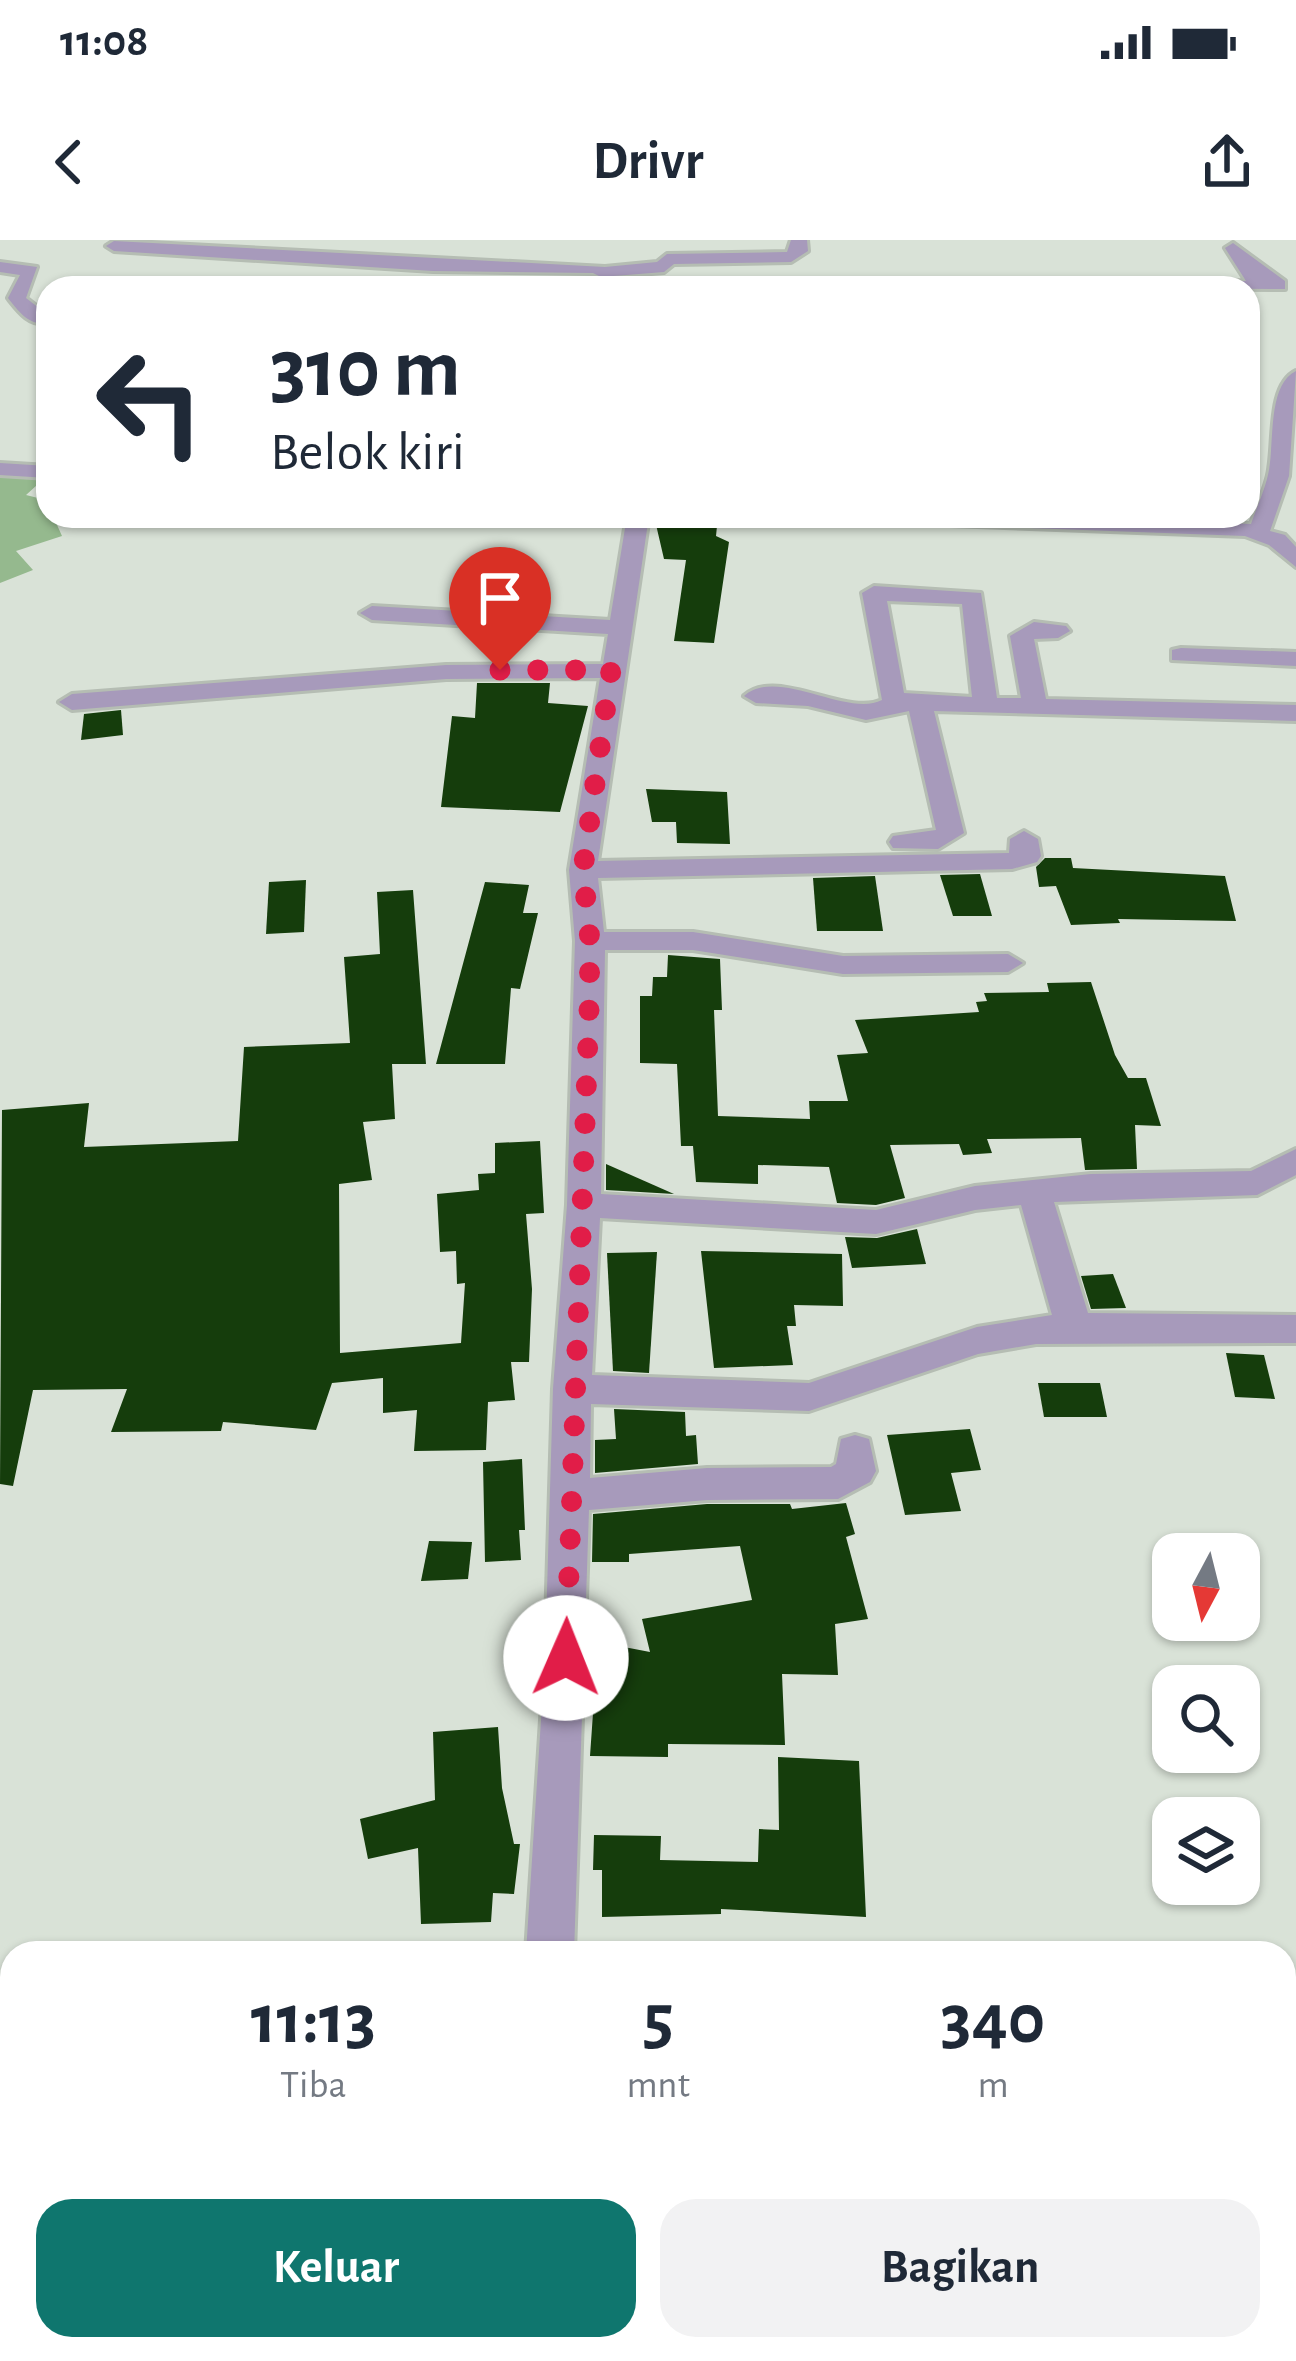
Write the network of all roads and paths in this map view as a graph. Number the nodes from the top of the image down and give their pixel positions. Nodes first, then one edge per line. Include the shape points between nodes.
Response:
1 (799, 240) edge
2 (114, 246) dead end
3 (0, 267) edge
4 (600, 271) edge
5 (36, 316) edge
6 (36, 321) edge
7 (16, 324) dead end
8 (1296, 376) edge
9 (0, 469) edge
10 (36, 471) edge
11 (636, 528) edge
12 (1161, 528) edge
13 (1259, 532) junction
14 (1296, 560) edge
15 (371, 614) dead end
16 (618, 628) junction
17 (1058, 631) dead end
18 (1181, 655) dead end
19 (1296, 659) edge
20 (611, 670) junction
21 (756, 696) dead end
22 (72, 702) dead end
23 (908, 703) junction
24 (985, 704) junction
25 (1036, 705) junction
26 (1296, 713) edge
27 (1024, 839) dead end
28 (881, 842) dead end
29 (583, 869) junction
30 (590, 941) junction
31 (1008, 963) dead end
32 (1296, 1160) edge
33 (1035, 1194) junction
34 (584, 1205) junction
35 (1296, 1328) edge
36 (1074, 1329) junction
37 (572, 1389) junction
38 (855, 1450) dead end
39 (569, 1495) junction
40 (550, 1941) edge

1 - 4 street via 791,257 667,259 658,268
2 - 4 street
3 - 5 street via 31,271 17,298
6 - 7 street
8 - 13 street via 1280,476
9 - 10 street
11 - 16 street
12 - 13 street
13 - 14 street
15 - 16 street
16 - 20 street
17 - 25 street via 1022,636
18 - 19 street
20 - 22 street via 446,672
20 - 29 street
21 - 23 street via 876,713
23 - 24 street
23 - 24 street via 892,697 873,585 974,598
23 - 28 street via 950,833 938,841
24 - 25 street
25 - 26 street
27 - 29 street via 1027,856 1012,861
29 - 30 street
30 - 31 street via 693,941 869,967
30 - 34 street
32 - 33 street via 1257,1183
33 - 34 street via 848,1223
33 - 36 street
34 - 37 street
35 - 36 street
36 - 37 street via 1002,1336 809,1396
37 - 39 street
38 - 39 street via 856,1471 838,1483
39 - 40 street

